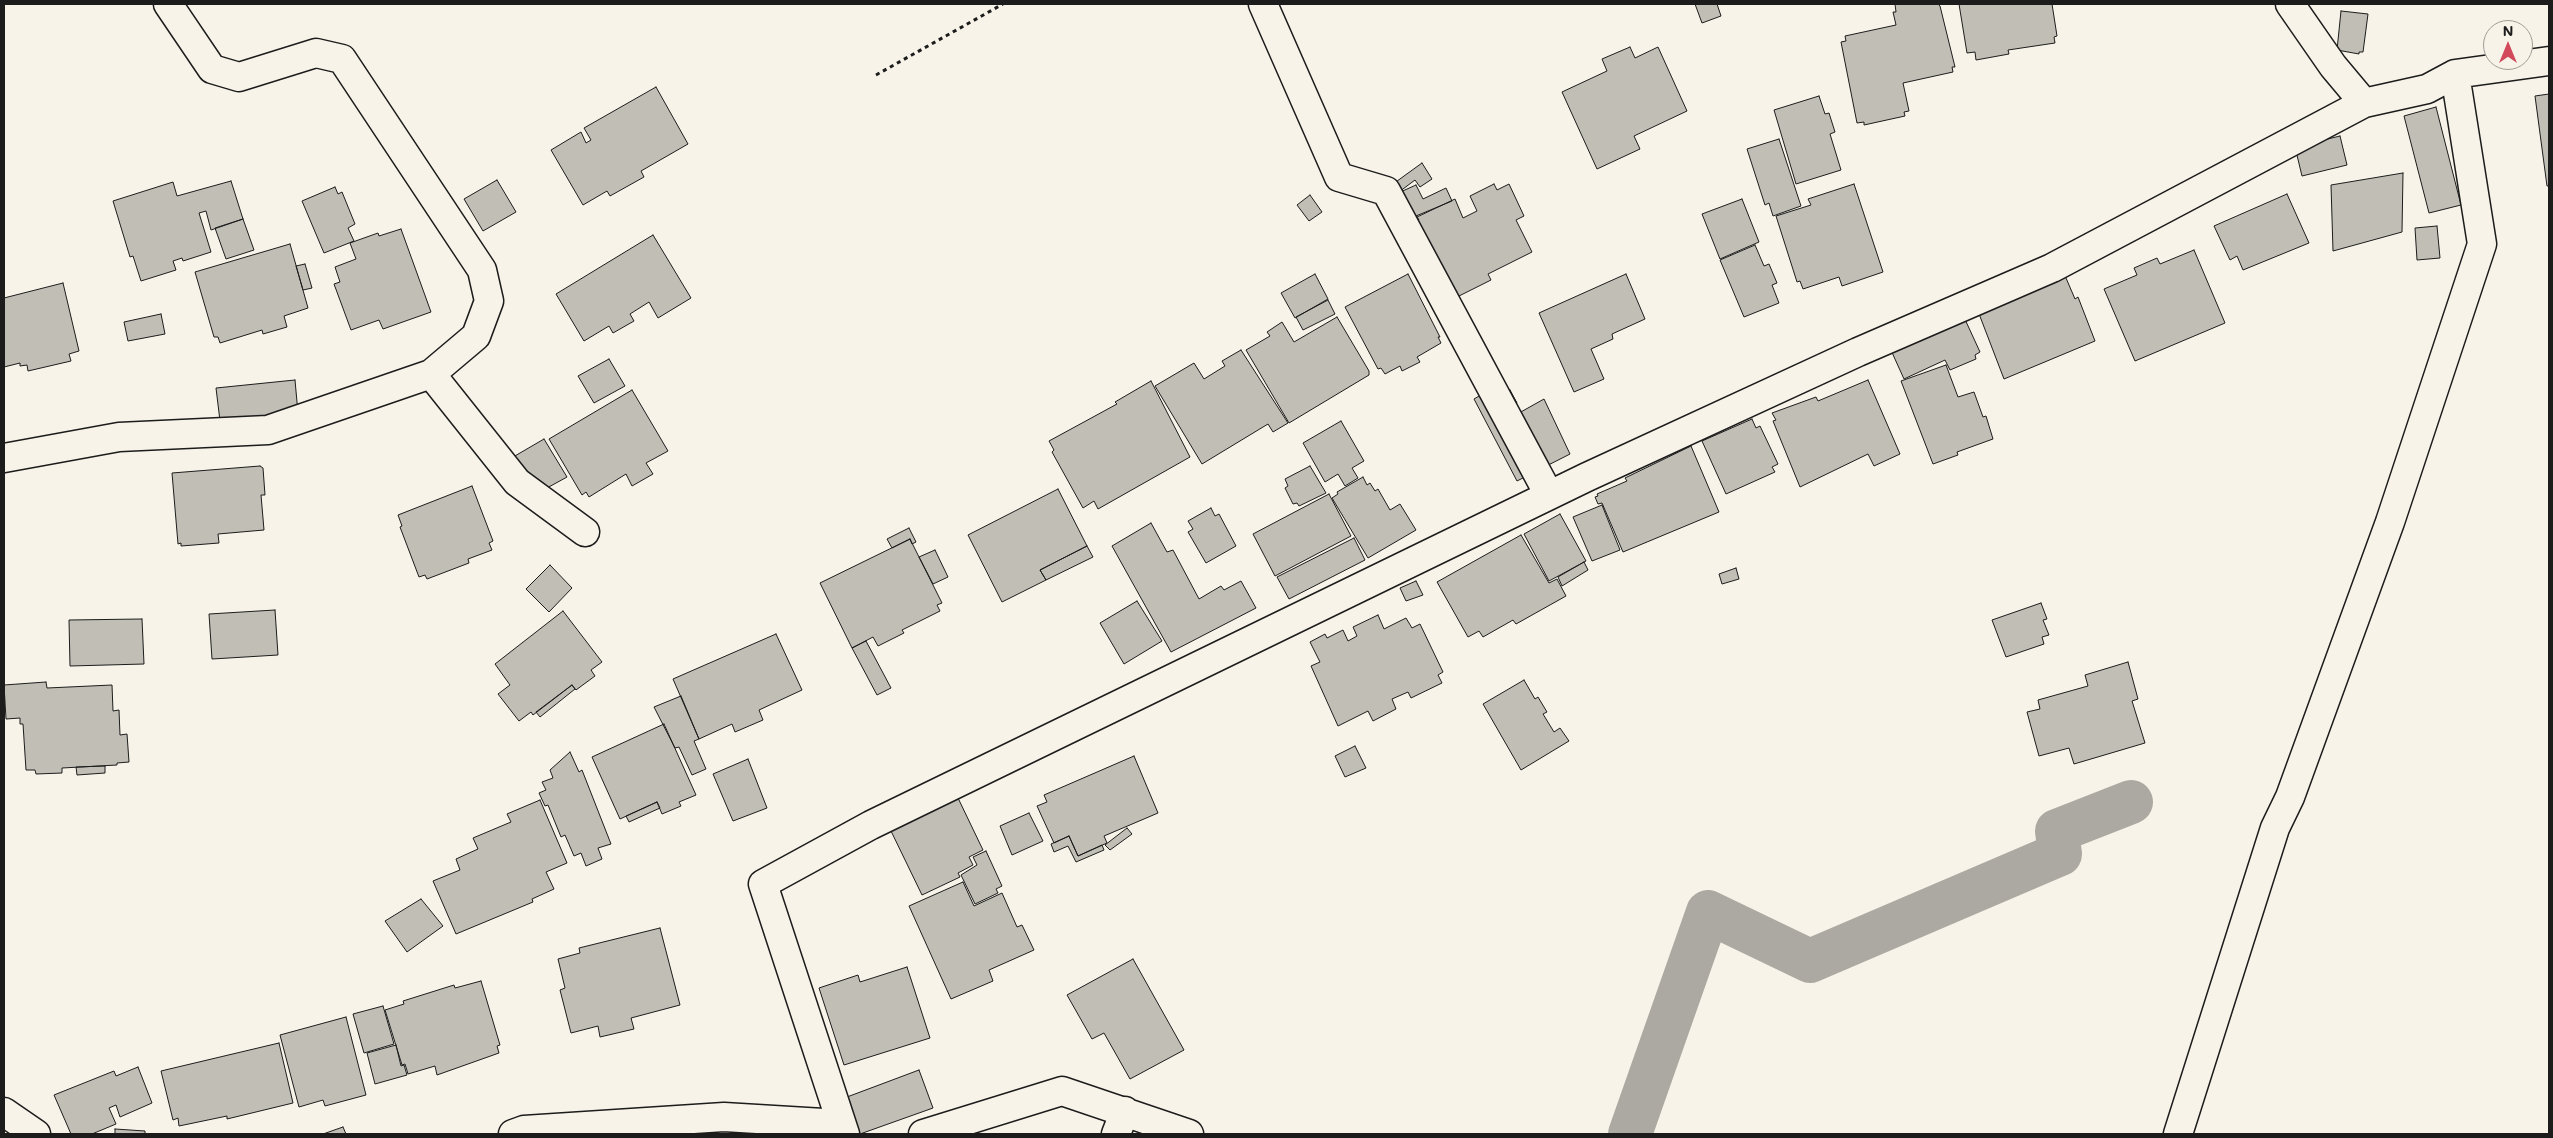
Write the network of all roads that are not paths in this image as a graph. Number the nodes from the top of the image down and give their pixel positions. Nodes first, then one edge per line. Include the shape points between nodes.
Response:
1 (168, 4) edge
2 (1263, 4) edge
3 (2290, 4) edge
4 (2549, 61) edge
5 (2455, 74) junction
6 (2364, 103) junction
7 (430, 374) junction
8 (4, 458) edge
9 (1549, 495) junction
10 (585, 532) dead end
11 (4, 1112) edge
12 (1120, 1123) edge
13 (843, 1129) edge
14 (36, 1134) edge
15 (513, 1134) edge
16 (923, 1134) edge
17 (1189, 1134) edge
18 (2178, 1134) edge

1 - 7 street via 212,69 239,77 316,53 342,59 482,270 489,301 476,336
2 - 9 street via 1339,177 1386,191
3 - 6 street via 2333,66
4 - 5 street
5 - 6 street via 2427,89
5 - 18 street via 2482,244 2390,522 2290,797 2275,828
6 - 9 street via 2052,268 1858,352
7 - 8 street via 268,430 119,437
7 - 10 street via 517,482
9 - 13 street via 871,825 763,884
11 - 14 street
12 - 16 street via 1062,1090
12 - 17 street
13 - 15 street via 724,1117 524,1130

